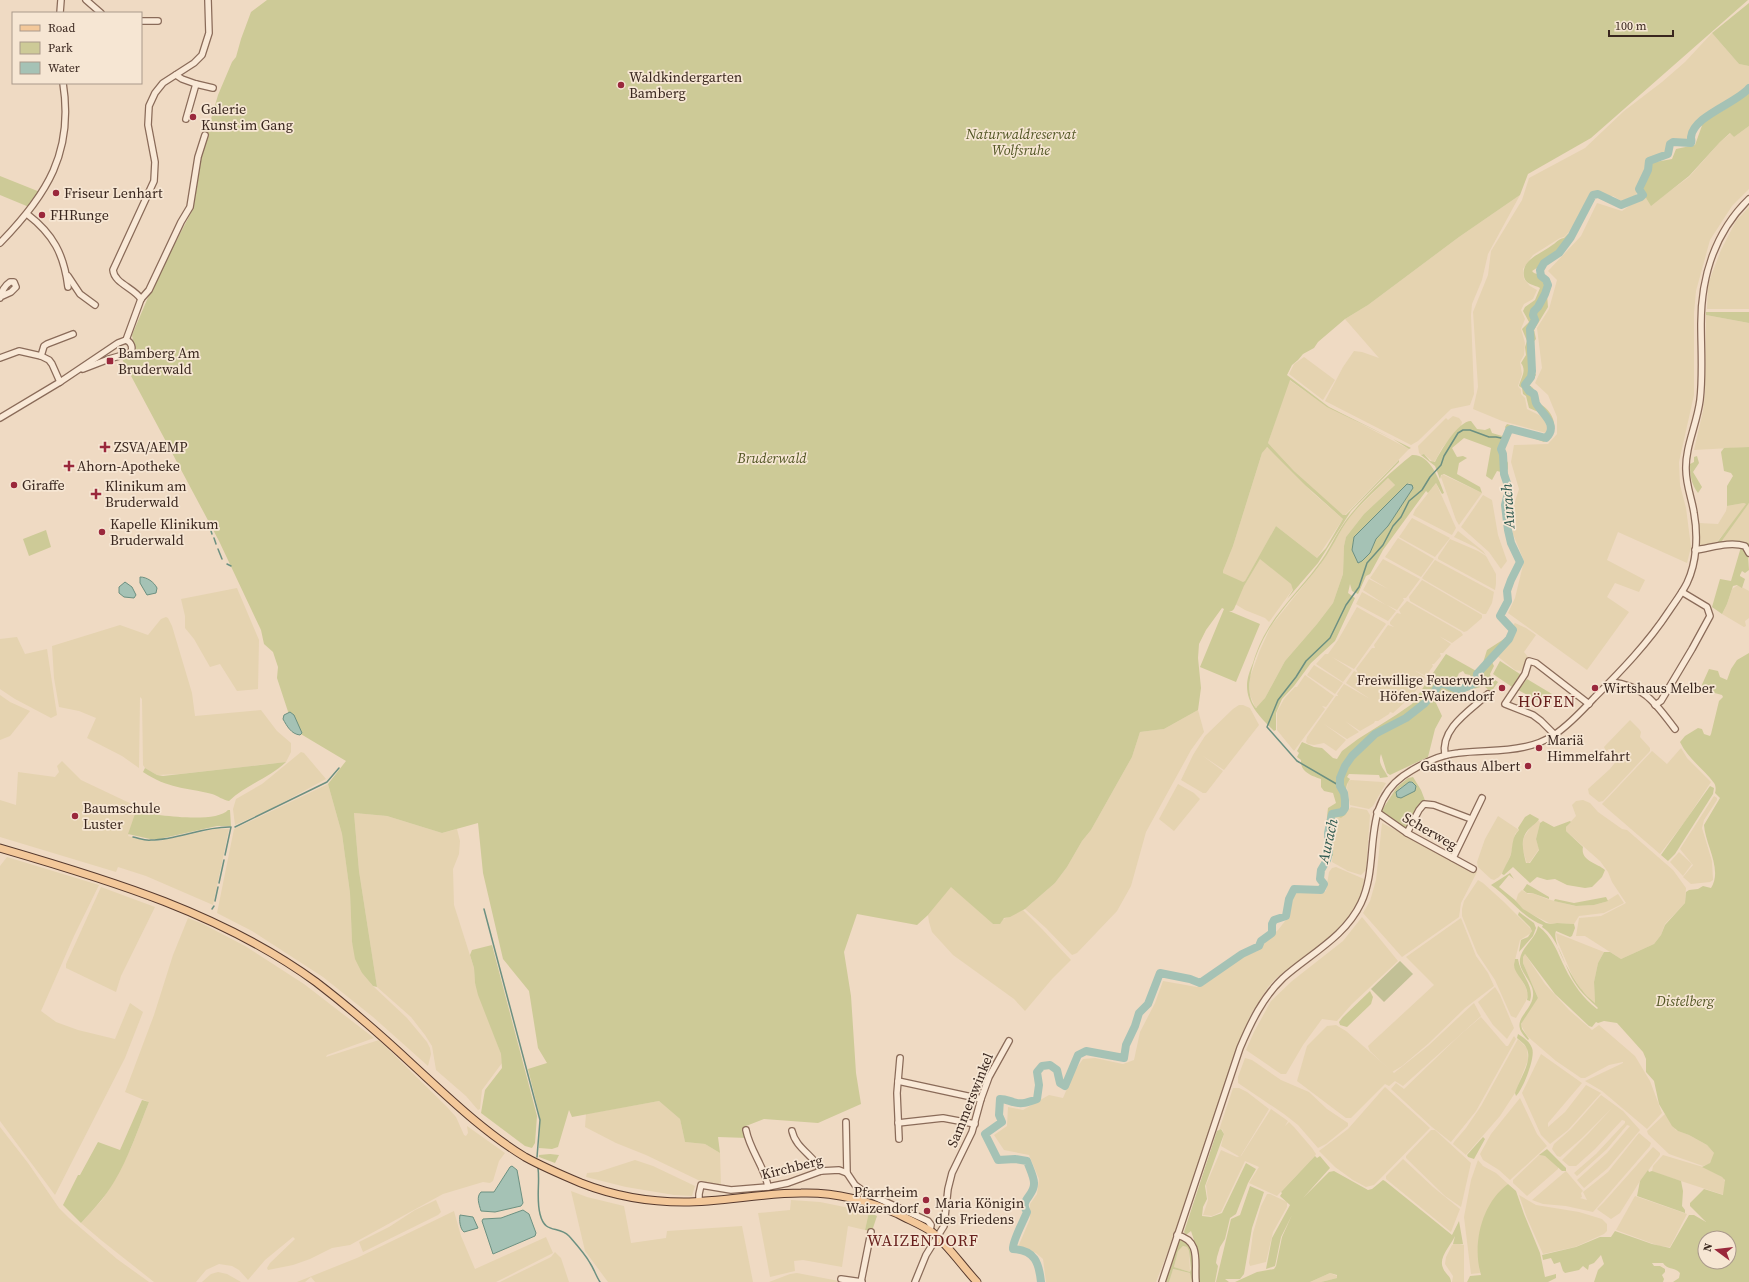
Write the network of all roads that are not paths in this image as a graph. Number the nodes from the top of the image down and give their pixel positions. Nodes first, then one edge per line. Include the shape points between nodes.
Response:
1 (61, 0) edge
2 (86, 0) edge
3 (208, 0) edge
4 (60, 12) edge
5 (100, 12) edge
6 (142, 21) edge
7 (158, 21) dead end
8 (176, 75) junction
9 (64, 84) edge
10 (196, 84) junction
11 (213, 88) dead end
12 (186, 119) dead end
13 (205, 135) dead end
14 (1749, 200) edge
15 (27, 214) junction
16 (0, 243) edge
17 (67, 274) junction
18 (68, 287) dead end
19 (140, 299) junction
20 (95, 305) dead end
21 (73, 334) dead end
22 (126, 340) junction
23 (41, 356) junction
24 (0, 358) edge
25 (76, 372) junction
26 (60, 382) junction
27 (0, 418) edge
28 (1695, 550) junction
29 (1749, 553) edge
30 (1682, 592) junction
31 (1611, 682) junction
32 (1488, 694) dead end
33 (1589, 704) junction
34 (1655, 705) junction
35 (1674, 728) dead end
36 (1555, 735) junction
37 (1445, 755) junction
38 (1482, 798) dead end
39 (1376, 815) junction
40 (1471, 819) junction
41 (1407, 833) junction
42 (0, 848) edge
43 (1453, 858) junction
44 (1473, 868) dead end
45 (1009, 1041) dead end
46 (900, 1058) dead end
47 (898, 1081) junction
48 (981, 1099) junction
49 (846, 1122) dead end
50 (898, 1122) junction
51 (975, 1124) junction
52 (746, 1130) dead end
53 (792, 1131) dead end
54 (900, 1139) dead end
55 (821, 1171) junction
56 (847, 1174) junction
57 (768, 1187) junction
58 (699, 1201) junction
59 (930, 1231) junction
60 (871, 1232) dead end
61 (1178, 1235) junction
62 (938, 1237) junction
63 (841, 1278) dead end
64 (861, 1282) edge
65 (915, 1282) edge
66 (977, 1282) edge
67 (1162, 1282) edge
68 (1196, 1282) edge

1 - 4 street
2 - 5 street
3 - 8 street via 209,30 205,48 198,59
6 - 7 street
8 - 10 street
8 - 19 street via 158,88 149,106 148,125 155,162 154,181 113,270 116,278 133,290
9 - 15 street via 67,118 62,147 46,187
10 - 11 street
10 - 12 street
13 - 19 street via 198,157 190,207 149,290
14 - 28 street via 1721,236 1706,272 1701,312 1700,396 1686,462 1687,485 1696,528
15 - 16 street
15 - 17 street via 54,242
17 - 18 street
17 - 20 street via 80,294
19 - 22 street
21 - 23 street via 44,346
22 - 25 street
22 - 25 street via 131,344 130,353
23 - 24 street via 19,351
23 - 26 street via 49,360
25 - 26 street
26 - 27 street
28 - 29 street via 1738,545 1745,546
28 - 30 street via 1688,582
30 - 31 street via 1658,627
30 - 34 street via 1707,607 1710,616 1661,701
31 - 33 street
31 - 34 street via 1639,690
32 - 37 street via 1449,731
33 - 36 street
33 - 36 street via 1536,663 1528,661 1525,674 1505,704 1533,715
34 - 35 street
36 - 37 street via 1515,749
37 - 39 street via 1421,766 1395,783 1384,797
38 - 40 street
39 - 41 street, Scherweg
39 - 61 street via 1370,875 1357,911 1336,936 1272,990 1255,1014 1240,1048
40 - 41 street via 1434,805 1424,804
40 - 43 street
41 - 43 street, Scherweg
42 - 58 main road via 140,891 207,920 273,955 338,999 474,1120 513,1149 548,1169 627,1197
43 - 44 street, Scherweg
45 - 48 street, Sammerswinkel via 989,1077
46 - 47 street
47 - 48 street
47 - 50 street
48 - 51 street, Sammerswinkel
49 - 56 street
50 - 51 street via 943,1118
50 - 54 street
51 - 62 street, Sammerswinkel via 952,1173 947,1193 945,1221
52 - 57 street via 748,1142 764,1171
53 - 55 street via 796,1142 819,1165
55 - 56 street, Kirchberg via 834,1169
55 - 57 street, Kirchberg
56 - 59 street via 855,1185 866,1193 928,1221 931,1225
57 - 58 street, Kirchberg via 731,1190 701,1185
58 - 59 main road via 799,1193 831,1194 861,1200 886,1209
59 - 62 main road
60 - 64 street
61 - 67 street
61 - 68 street via 1188,1238 1193,1246 1196,1256
62 - 65 street, Sammerswinkel via 926,1255
62 - 66 main road
63 - 64 street

